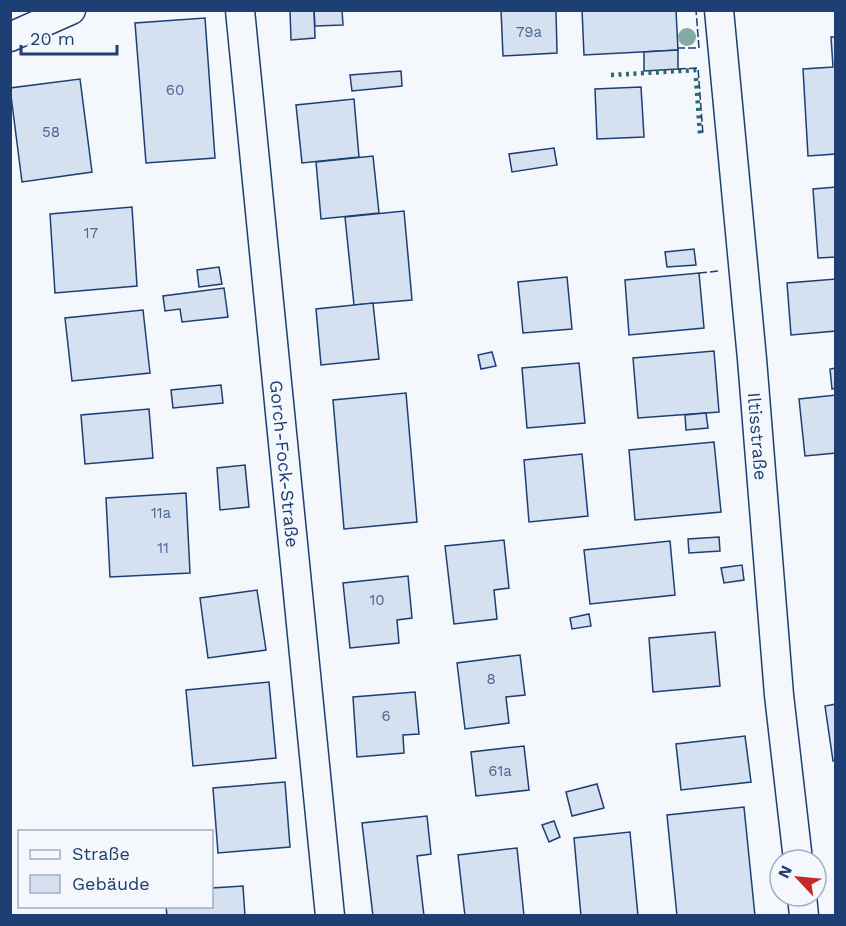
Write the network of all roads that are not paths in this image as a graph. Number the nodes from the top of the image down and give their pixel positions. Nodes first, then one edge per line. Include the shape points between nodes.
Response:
1 (71, 10) edge
2 (240, 10) edge
3 (719, 10) edge
4 (10, 36) edge
5 (797, 848) edge
6 (330, 915) edge

1 - 4 street
2 - 6 street, Gorch-Fock-Straße
3 - 5 street, Iltisstraße via 779,695

